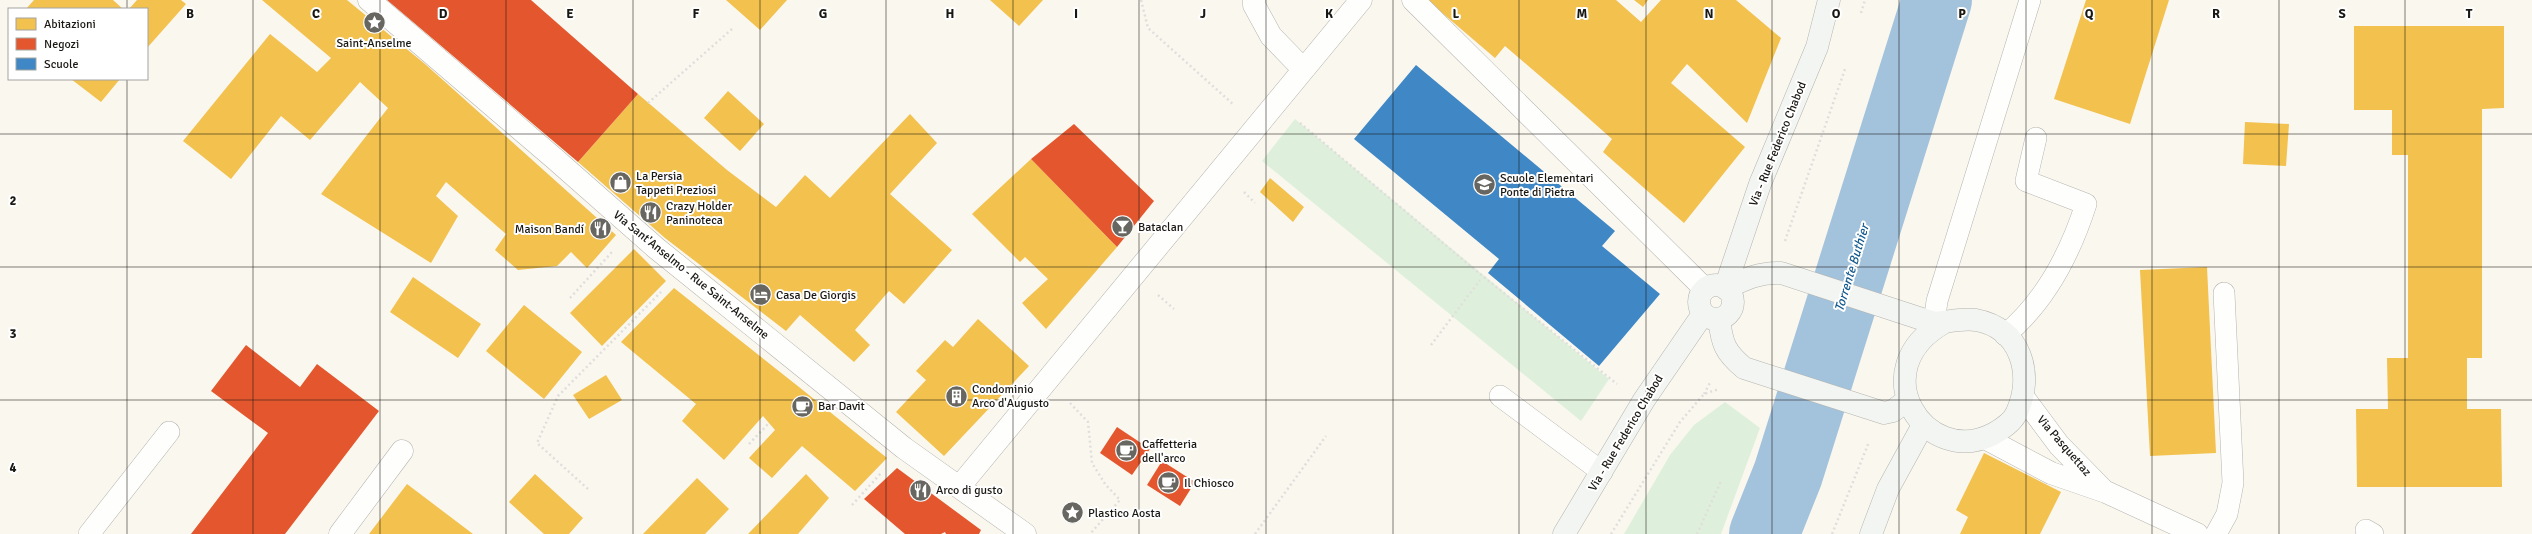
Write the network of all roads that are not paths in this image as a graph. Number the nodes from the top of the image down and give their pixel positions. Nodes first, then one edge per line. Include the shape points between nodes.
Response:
1 (369, 0) edge
2 (1254, 0) edge
3 (1361, 0) edge
4 (1413, 0) edge
5 (1829, 0) edge
6 (2030, 0) edge
7 (1304, 69) junction
8 (2036, 138) dead end
9 (1719, 289) junction
10 (2224, 293) dead end
11 (1711, 317) junction
12 (1933, 321) junction
13 (2005, 335) junction
14 (1500, 396) dead end
15 (2024, 398) junction
16 (1907, 400) junction
17 (1924, 425) junction
18 (169, 432) dead end
19 (1985, 438) junction
20 (402, 451) dead end
21 (1602, 472) junction
22 (960, 486) junction
23 (2106, 492) junction
24 (90, 534) edge
25 (340, 534) edge
26 (1025, 534) edge
27 (1564, 534) edge
28 (1871, 534) edge
29 (2196, 534) edge
30 (2216, 534) edge

1 - 22 street, Via Sant'Anselmo - Rue Saint-Anselme via 555,159 632,229 904,448
2 - 7 street via 1254,5 1271,36
3 - 7 street
4 - 9 street
5 - 9 street, Via - Rue Federico Chabod via 1817,47
6 - 12 lane
7 - 22 street
8 - 13 lane via 2026,181 2086,204 2075,240 2060,268 2018,324
9 - 11 street via 1699,298 1698,304
9 - 11 street via 1732,298 1732,309 1724,318
9 - 12 street via 1767,272 1781,273
10 - 30 lane via 2233,483 2227,514
11 - 16 street via 1730,356 1744,368 1884,413 1893,411
11 - 21 street, Via - Rue Federico Chabod via 1644,400
12 - 13 street via 1976,320 1992,326
12 - 16 street via 1907,362 1904,382
13 - 15 street via 2017,348 2023,364 2026,381
14 - 21 lane
15 - 19 street via 2016,415 2002,429
15 - 23 street, Via Pasquettaz via 2059,445
16 - 17 street
17 - 19 street via 1952,440 1968,442
17 - 28 street via 1888,489
18 - 24 lane
19 - 23 street, Via Pasquettaz via 2051,474
20 - 25 street
21 - 27 street, Via - Rue Federico Chabod
22 - 26 street, Via Sant'Anselmo - Rue Saint-Anselme
23 - 29 street, Via Pasquettaz

